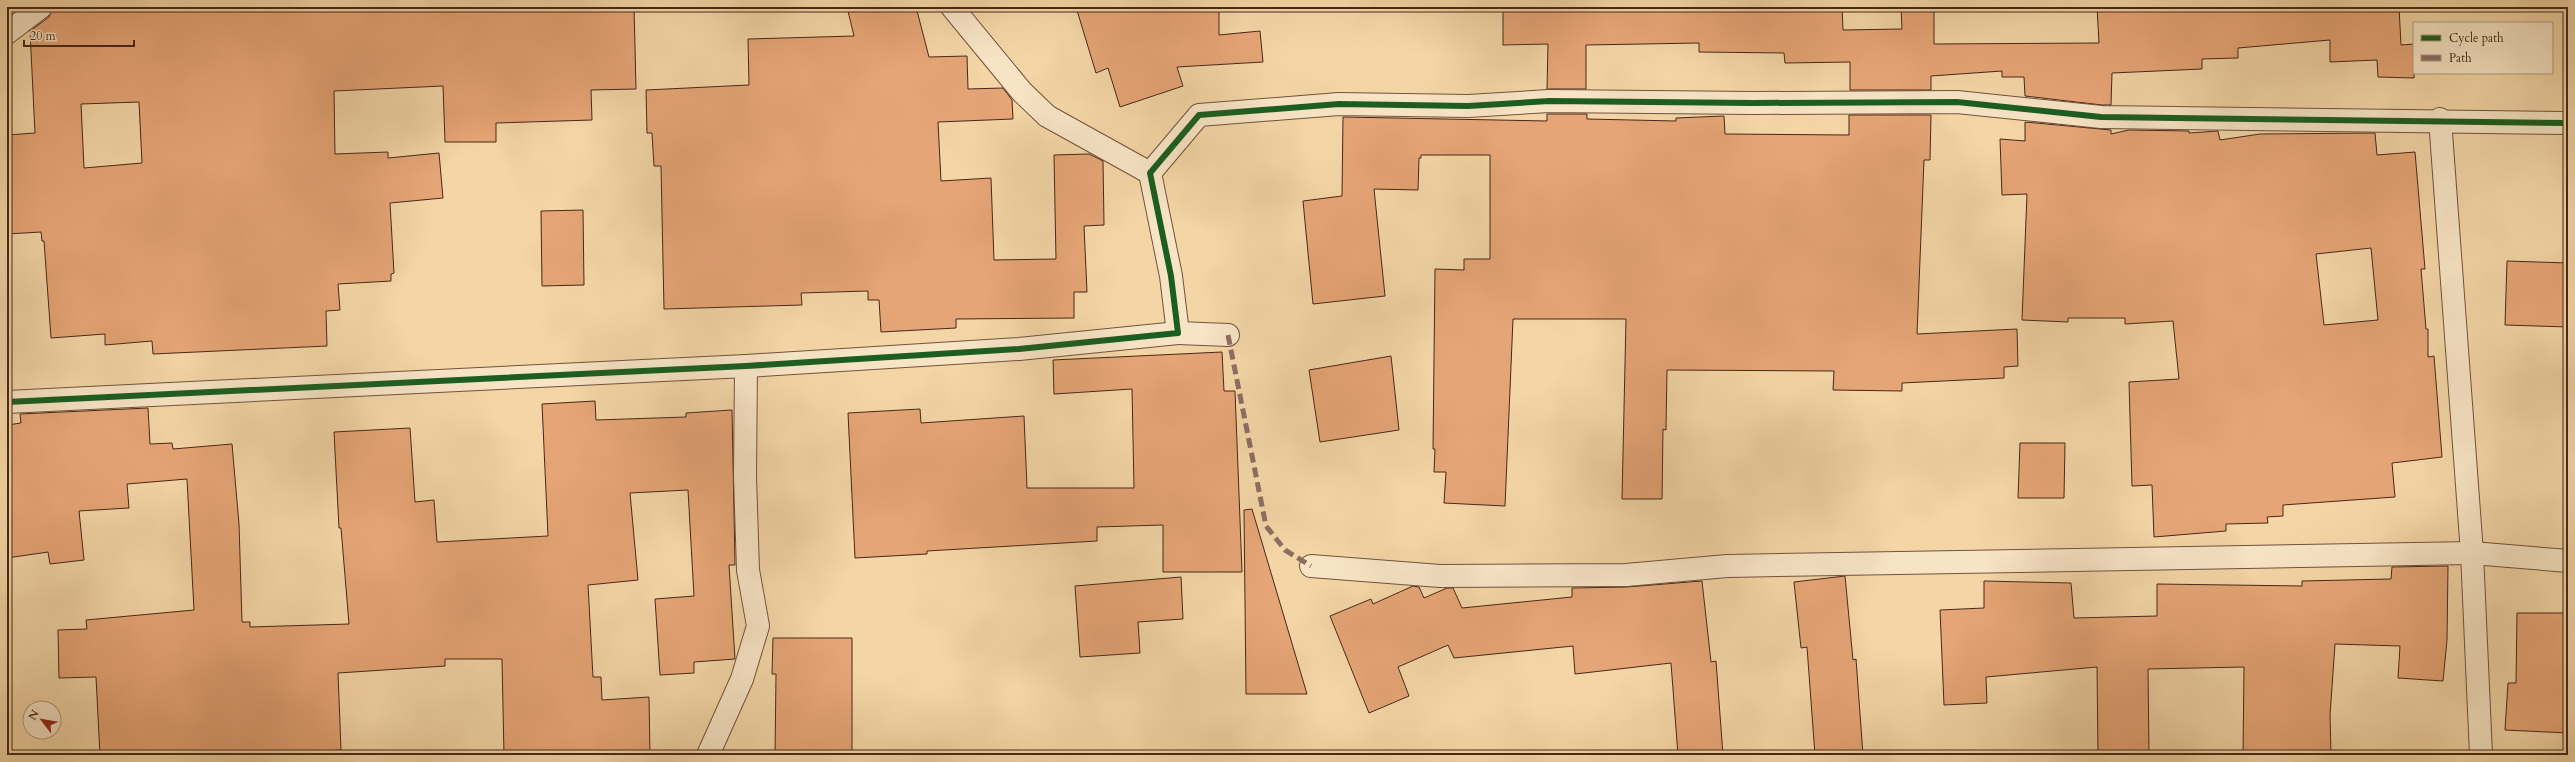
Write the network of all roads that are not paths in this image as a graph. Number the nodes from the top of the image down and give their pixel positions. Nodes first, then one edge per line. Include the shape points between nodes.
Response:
1 (41, 7) edge
2 (952, 7) edge
3 (7, 33) edge
4 (2440, 119) junction
5 (2568, 123) edge
6 (1150, 173) junction
7 (1178, 333) junction
8 (1228, 336) dead end
9 (746, 366) junction
10 (7, 402) edge
11 (2472, 553) junction
12 (2568, 561) edge
13 (1311, 566) dead end
14 (708, 755) edge
15 (2481, 755) edge

1 - 3 street
2 - 6 street via 1022,92 1046,116
4 - 5 street
4 - 6 street via 2101,117 1957,102 1549,101 1468,106 1340,104 1199,115
4 - 11 street
6 - 7 street via 1171,276
7 - 8 street
7 - 9 street via 1019,349
9 - 10 street
9 - 14 street via 748,570 758,626 742,679
11 - 12 street
11 - 13 street via 1727,566 1618,575 1440,576
11 - 15 street

